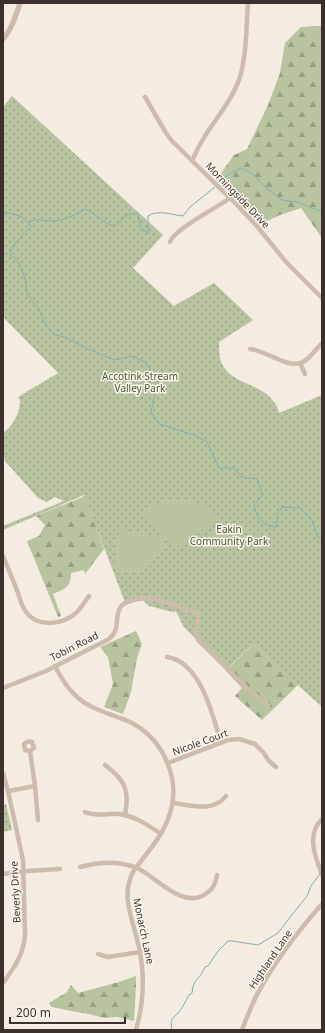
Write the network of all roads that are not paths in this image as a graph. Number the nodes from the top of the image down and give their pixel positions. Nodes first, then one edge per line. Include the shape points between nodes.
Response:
1 (20, 3) edge
2 (248, 3) edge
3 (3, 39) edge
4 (145, 97) dead end
5 (192, 161) junction
6 (230, 198) junction
7 (170, 242) dead end
8 (322, 298) edge
9 (322, 343) edge
10 (250, 349) dead end
11 (300, 363) junction
12 (305, 374) dead end
13 (3, 556) edge
14 (89, 596) dead end
15 (167, 657) dead end
16 (55, 666) junction
17 (3, 688) edge
18 (268, 705) dead end
19 (221, 743) junction
20 (30, 751) dead end
21 (168, 763) junction
22 (104, 765) dead end
23 (276, 767) dead end
24 (3, 773) edge
25 (35, 786) junction
26 (8, 791) junction
27 (226, 796) dead end
28 (172, 803) junction
29 (85, 812) dead end
30 (125, 815) junction
31 (322, 819) edge
32 (38, 820) dead end
33 (161, 834) junction
34 (80, 867) dead end
35 (136, 868) junction
36 (60, 869) dead end
37 (24, 871) junction
38 (321, 873) edge
39 (3, 874) edge
40 (217, 875) dead end
41 (322, 904) edge
42 (140, 952) junction
43 (98, 954) dead end
44 (3, 983) edge
45 (136, 1030) edge
46 (242, 1030) edge

1 - 3 street via 13,23
2 - 5 street, Morningside Drive via 244,58 237,86 205,135
4 - 5 street via 166,133
5 - 6 street, Morningside Drive
6 - 7 street via 185,227 172,237
6 - 8 street, Morningside Drive via 287,263
9 - 11 street
10 - 11 street via 290,363
11 - 12 street
13 - 14 street via 24,609 36,621 53,623 71,616
15 - 19 street via 180,662 200,683
16 - 17 street, Tobin Road
16 - 18 street, Tobin Road via 109,639 116,631 121,606 130,600 148,597 198,613 196,634 199,640 249,690
16 - 21 street, Monarch Lane via 66,686 77,698 90,707 127,721 142,730 159,748
19 - 21 street, Nicole Court
19 - 23 street, Nicole Court via 233,739 250,742 260,748 268,761
20 - 25 street
21 - 28 street, Monarch Lane via 173,786
22 - 30 street via 119,777 125,786 128,798
24 - 26 street, Beverly Drive
25 - 26 street
25 - 32 street
26 - 37 street, Beverly Drive
27 - 28 street via 217,804 208,807
28 - 33 street, Monarch Lane
29 - 30 street via 97,815
30 - 33 street via 139,820
31 - 38 street via 314,831 312,840
33 - 35 street, Monarch Lane
34 - 35 street via 109,862
35 - 40 street via 178,895 188,898 207,893 214,886
35 - 42 street, Monarch Lane via 130,879 127,899
36 - 37 street
37 - 39 street
37 - 44 street, Beverly Drive via 25,940 22,954
41 - 46 street, Highland Lane via 270,972 258,992
42 - 43 street via 108,957
42 - 45 street, Monarch Lane via 143,986

